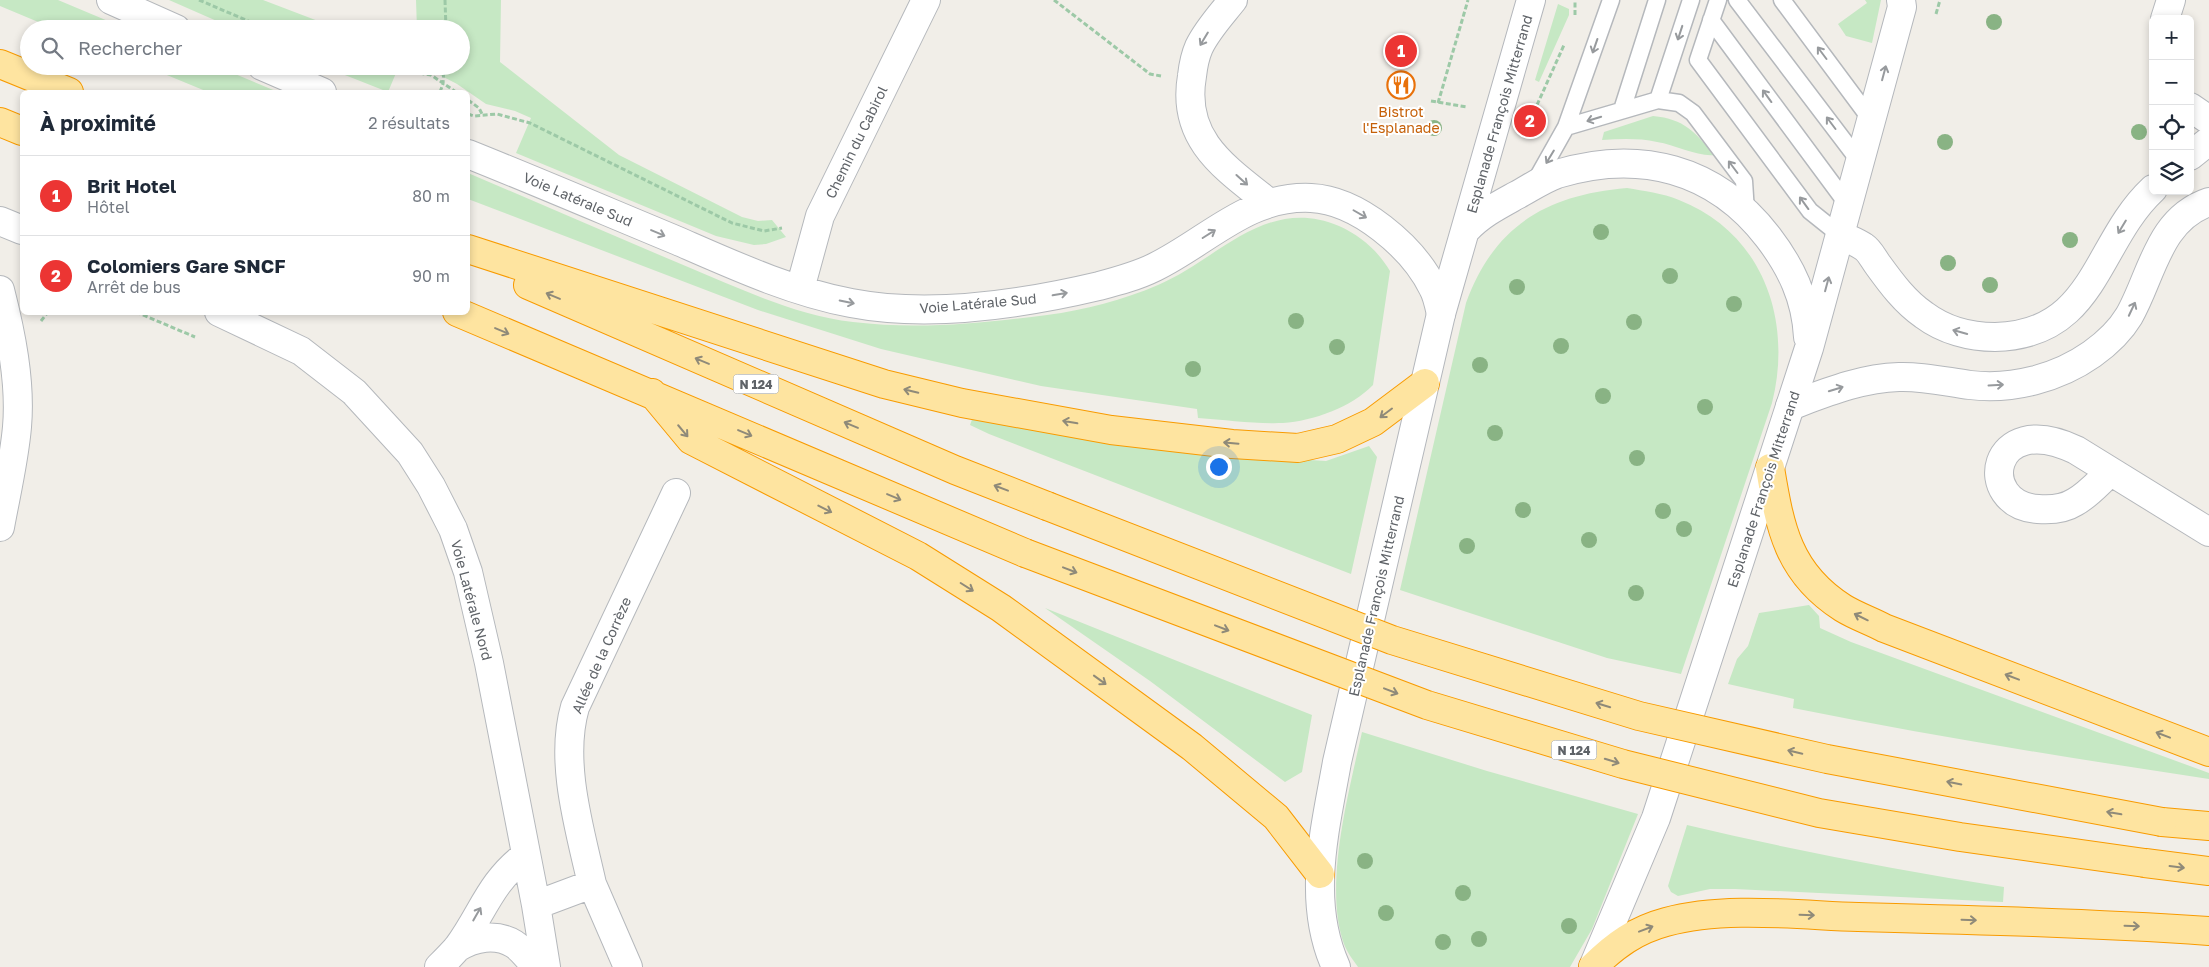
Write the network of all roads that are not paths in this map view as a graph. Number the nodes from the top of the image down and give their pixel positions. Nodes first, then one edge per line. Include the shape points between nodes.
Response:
1 (111, 0) edge
2 (926, 0) edge
3 (1232, 0) edge
4 (1531, 0) edge
5 (1611, 0) edge
6 (1656, 0) edge
7 (1691, 0) edge
8 (1718, 0) edge
9 (1737, 0) edge
10 (1782, 0) edge
11 (1901, 0) edge
12 (2171, 0) edge
13 (2166, 15) edge
14 (156, 20) edge
15 (1711, 20) junction
16 (0, 64) edge
17 (20, 72) edge
18 (27, 75) edge
19 (283, 75) edge
20 (64, 90) edge
21 (317, 90) edge
22 (1658, 100) junction
23 (1622, 110) junction
24 (2194, 110) edge
25 (1872, 120) junction
26 (2209, 120) edge
27 (0, 122) edge
28 (1566, 127) junction
29 (20, 131) edge
30 (2209, 141) edge
31 (2194, 153) edge
32 (470, 155) edge
33 (1860, 162) junction
34 (1532, 186) junction
35 (2149, 194) edge
36 (1268, 202) junction
37 (2209, 202) edge
38 (1848, 205) junction
39 (1746, 212) junction
40 (0, 221) edge
41 (1467, 228) junction
42 (20, 229) edge
43 (1840, 235) junction
44 (470, 250) edge
45 (470, 260) edge
46 (800, 289) junction
47 (0, 290) edge
48 (1441, 314) junction
49 (21, 315) edge
50 (225, 315) edge
51 (464, 315) edge
52 (1809, 348) junction
53 (12, 349) junction
54 (1425, 383) junction
55 (652, 394) junction
56 (1790, 406) junction
57 (1770, 468) junction
58 (2110, 472) dead end
59 (676, 493) dead end
60 (0, 527) edge
61 (2209, 532) edge
62 (2209, 752) edge
63 (2209, 826) edge
64 (526, 855) junction
65 (2209, 871) edge
66 (1320, 874) junction
67 (592, 884) junction
68 (536, 905) junction
69 (2209, 931) edge
70 (457, 948) junction
71 (439, 967) edge
72 (536, 967) edge
73 (546, 967) edge
74 (562, 967) edge
75 (628, 967) edge
76 (1336, 967) edge
77 (1593, 967) edge

1 - 14 street
2 - 46 street, Chemin du Cabirol via 820,216
3 -> 36 street via 1199,47 1191,81 1193,124 1219,161
4 - 41 street, Esplanade François Mitterrand
5 -> 28 lane
6 - 23 lane
7 -> 22 lane
8 - 15 lane
33 -> 9 lane
25 -> 10 lane
25 -> 11 street, Esplanade François Mitterrand via 1902,7
12 - 13 street
38 -> 15 lane
43 -> 15 lane via 1810,212 1698,60
16 - 17 highway
18 - 20 highway
19 - 21 street
22 - 23 lane
39 -> 22 lane via 1744,181 1693,113 1679,103
23 -> 28 lane
24 - 26 street
25 - 33 street, Esplanade François Mitterrand
27 - 29 highway
28 -> 34 lane
30 - 31 street
32 -> 46 street, Voie Latérale Sud via 712,256
33 - 38 street, Esplanade François Mitterrand
34 - 39 street, Esplanade François Mitterrand via 1582,168 1633,163 1704,181
34 - 41 street, Esplanade François Mitterrand
35 -> 43 street via 2124,223 2078,301 2045,325 2005,336 1963,334 1924,316 1908,302 1865,247
46 -> 36 street, Voie Latérale Sud via 853,303 908,308 984,305 1078,291 1129,278 1156,266 1236,217
36 -> 48 street, Voie Latérale Sud via 1313,198 1360,213 1382,228 1422,268 1435,290
56 -> 37 street via 1852,384 1899,376 1998,385 2049,376 2077,364 2113,337 2129,316 2165,238 2181,220
38 - 43 street, Esplanade François Mitterrand
39 - 52 street, Esplanade François Mitterrand via 1777,248 1798,284 1808,321
40 - 42 street
41 - 48 street, Esplanade François Mitterrand
52 -> 43 street, Esplanade François Mitterrand
54 -> 44 highway via 1373,422 1337,439 1298,448 1111,430 962,403 884,384
63 -> 45 highway, N 124, bridge via 2162,822 1827,759 1639,716 1392,640 955,470
47 - 53 street
48 - 54 street, Esplanade François Mitterrand
49 - 53 street
50 - 64 street, Voie Latérale Nord via 301,351 328,370 385,424 410,453 431,486 453,529 468,572
51 -> 55 highway, N 124
52 - 56 street, Esplanade François Mitterrand
53 - 60 street via 17,426
54 - 66 street, Esplanade François Mitterrand via 1337,762
55 -> 65 highway, N 124, bridge via 1025,553 1427,705 1623,764 1819,812 1960,837
55 -> 66 highway via 691,440 918,556 1001,608 1192,747 1276,817
56 - 57 street, Esplanade François Mitterrand
62 -> 57 highway via 1884,628 1844,608 1818,589 1790,553 1775,502
57 - 77 street, Esplanade François Mitterrand via 1656,818
58 - 61 street
59 - 67 street, Allée de la Corrèze via 571,721 570,760 578,823
64 - 68 street, Voie Latérale Nord
70 -> 64 street via 498,880
66 - 76 street, Esplanade François Mitterrand via 1323,933
67 - 68 street
67 - 75 street, Allée de la Corrèze
68 - 73 street
68 - 74 street
77 -> 69 highway via 1622,940 1643,929 1666,922 1724,915 1950,919
70 - 71 street
70 - 72 street via 470,940 484,937 500,939 514,944

